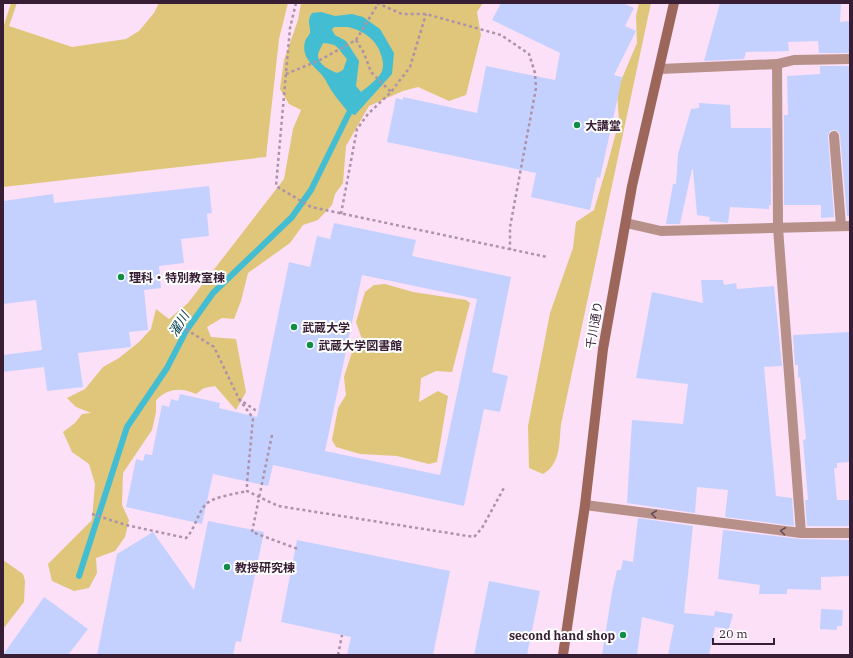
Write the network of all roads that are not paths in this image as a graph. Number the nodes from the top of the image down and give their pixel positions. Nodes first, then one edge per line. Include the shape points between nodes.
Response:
1 (674, 3) edge
2 (850, 59) edge
3 (777, 64) junction
4 (660, 69) junction
5 (834, 136) dead end
6 (626, 222) junction
7 (845, 226) edge
8 (778, 228) junction
9 (585, 505) junction
10 (801, 533) junction
11 (850, 533) edge
12 (563, 655) edge

1 - 4 main road, 千川通り
2 - 3 street via 794,60
3 - 4 street
3 - 8 street
4 - 6 main road, 千川通り
5 - 7 street
6 - 8 street via 661,231
6 - 9 main road, 千川通り via 603,349
7 - 8 street
8 - 10 street
10 -> 9 street
9 - 12 main road, 千川通り
10 - 11 street

